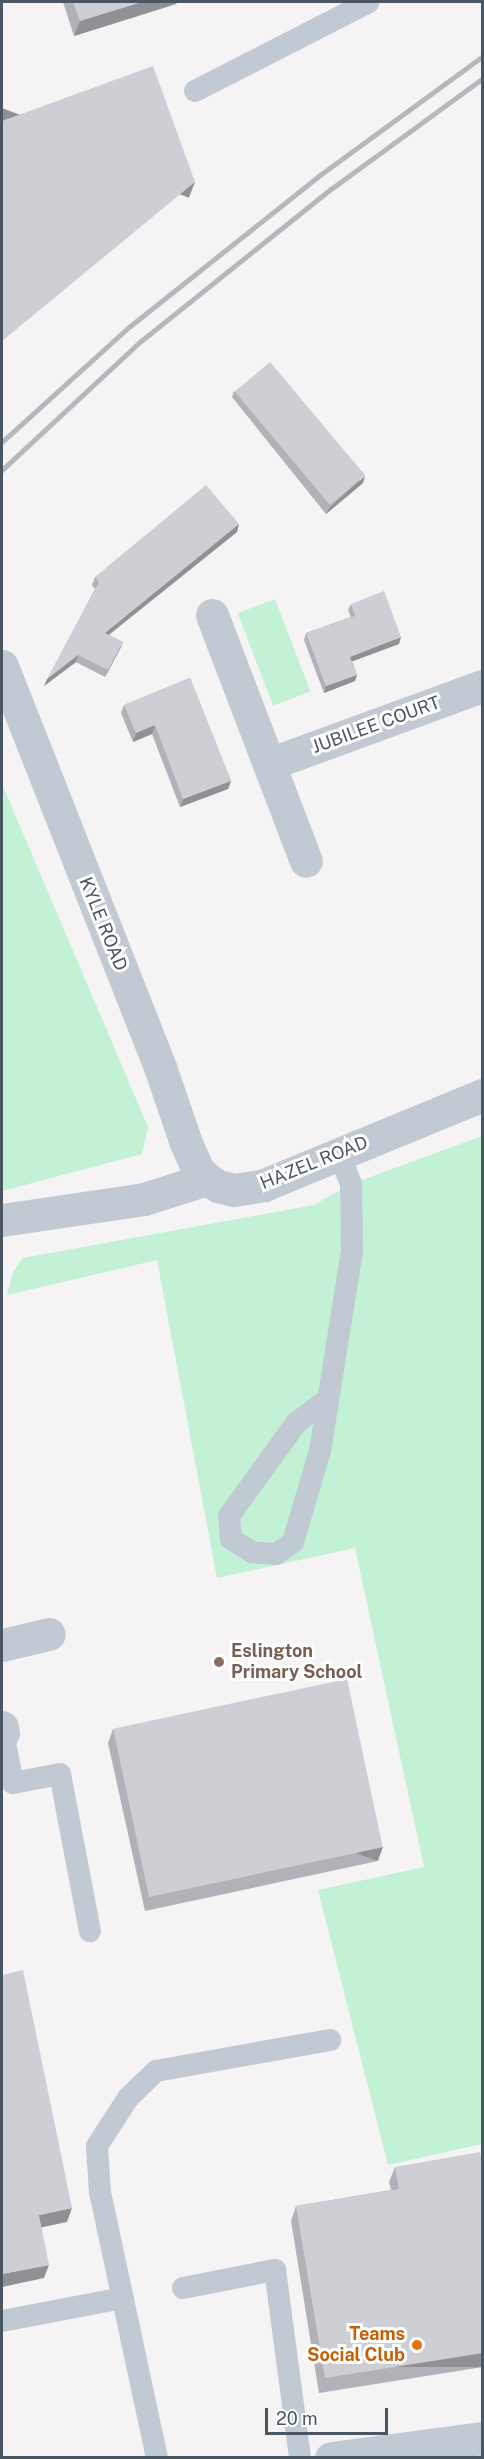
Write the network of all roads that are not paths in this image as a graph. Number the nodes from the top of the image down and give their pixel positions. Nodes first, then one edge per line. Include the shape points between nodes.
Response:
1 (369, 2) edge
2 (195, 91) dead end
3 (212, 615) dead end
4 (2, 666) edge
5 (483, 686) edge
6 (268, 764) junction
7 (306, 861) dead end
8 (483, 1095) edge
9 (339, 1153) junction
10 (207, 1179) junction
11 (2, 1220) edge
12 (328, 1399) junction
13 (49, 1635) dead end
14 (2, 1646) edge
15 (2, 1730) edge
16 (90, 1931) dead end
17 (330, 2040) dead end
18 (183, 2288) dead end
19 (123, 2298) junction
20 (2, 2321) edge
21 (482, 2444) edge
22 (157, 2457) edge
23 (300, 2457) edge
24 (331, 2457) edge

1 - 2 lane
3 - 6 street
4 - 10 street, KYLE ROAD via 186,1143 198,1170
5 - 6 street, JUBILEE COURT
6 - 7 street
8 - 9 street, HAZEL ROAD
9 - 10 street, HAZEL ROAD via 248,1189 234,1190
9 - 12 lane via 351,1184 351,1252
10 - 11 street via 144,1199
12 - 12 lane via 320,1451 293,1542 276,1554 252,1552 231,1539 229,1516 297,1422
13 - 14 street
15 - 16 lane via 13,1783 60,1774
17 - 19 lane via 156,2071 128,2098 97,2146 100,2193
18 - 23 lane via 275,2270
19 - 20 lane
19 - 22 lane
21 - 24 street

